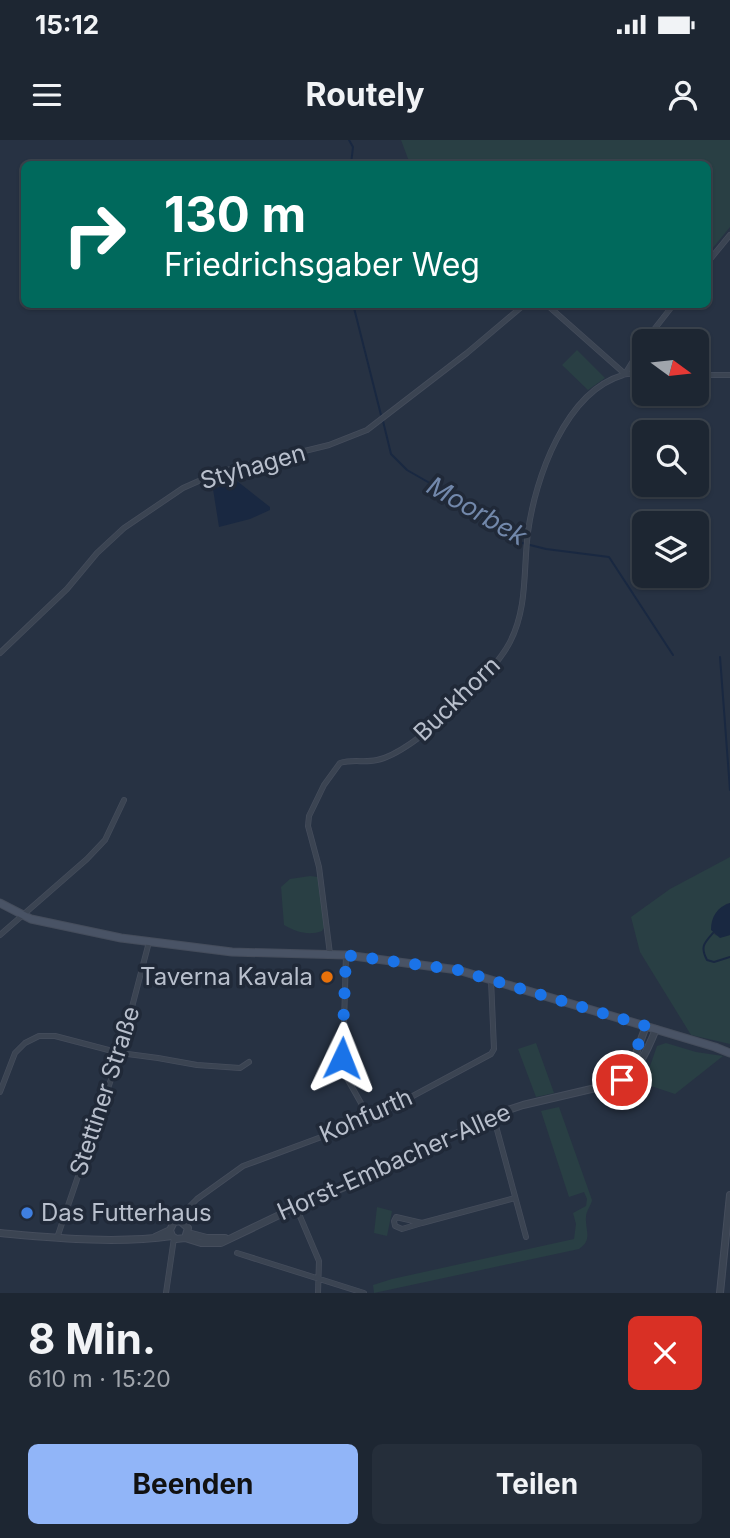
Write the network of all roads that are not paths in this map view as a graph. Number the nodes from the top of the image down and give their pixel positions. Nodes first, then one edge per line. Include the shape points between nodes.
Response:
1 (730, 235) edge
2 (711, 258) edge
3 (520, 308) edge
4 (551, 308) edge
5 (671, 308) edge
6 (655, 329) edge
7 (632, 363) edge
8 (625, 374) junction
9 (632, 374) edge
10 (709, 375) edge
11 (730, 375) edge
12 (0, 653) edge
13 (124, 800) dead end
14 (0, 903) edge
15 (23, 916) junction
16 (0, 935) edge
17 (149, 941) junction
18 (330, 954) junction
19 (346, 955) junction
20 (491, 979) junction
21 (646, 1026) junction
22 (656, 1030) junction
23 (730, 1050) edge
24 (120, 1054) junction
25 (249, 1062) dead end
26 (637, 1063) junction
27 (0, 1092) edge
28 (493, 1115) junction
29 (370, 1119) junction
30 (730, 1195) edge
31 (515, 1198) junction
32 (296, 1207) junction
33 (182, 1221) junction
34 (422, 1223) junction
35 (0, 1233) edge
36 (172, 1235) junction
37 (187, 1235) junction
38 (526, 1237) dead end
39 (57, 1239) junction
40 (237, 1253) dead end
41 (320, 1279) junction
42 (166, 1293) edge
43 (318, 1293) edge
44 (364, 1293) edge
45 (720, 1293) edge

1 - 2 street
3 - 12 street, Styhagen via 367,430 329,445 219,472 183,488 124,528
4 - 8 street
5 - 6 street
7 - 8 street
8 - 9 street
8 - 18 street, Buckhorn via 586,398 543,468 531,512 520,618 494,669 417,741 376,761 340,763 313,803 308,826 319,867
10 - 11 street
13 - 15 street via 105,840
14 - 15 main road
15 - 16 street
15 - 17 main road via 75,930
17 - 18 main road via 232,953
17 - 24 street, Stettiner Straße
18 - 19 main road
19 - 20 main road
19 - 29 street via 342,1058 348,1080
20 - 21 main road
20 - 29 street, Kohfurth via 491,1054
21 - 22 main road
21 - 26 street via 635,1056
22 - 23 main road
22 - 26 street, Horst-Embacher-Allee via 644,1059
24 - 25 street via 211,1067 240,1068
24 - 27 street via 39,1036 15,1053
24 - 39 street, Stettiner Straße
26 - 28 street, Horst-Embacher-Allee via 617,1083
28 - 31 street
28 - 32 street, Horst-Embacher-Allee via 387,1170
29 - 33 street, Kohfurth via 243,1166 197,1199
30 - 45 street
31 - 34 street
31 - 38 street
32 - 37 street, Horst-Embacher-Allee via 221,1243
32 - 41 street via 317,1253
33 - 36 street, Kohfurth via 174,1222
33 - 37 street via 188,1226
34 - 34 street via 400,1217 394,1221 402,1229
35 - 39 street, Kohfurth
36 - 37 street, Kohfurth via 180,1240
36 - 39 street, Kohfurth via 135,1240
36 - 42 street
40 - 41 street
41 - 43 street
41 - 44 street

